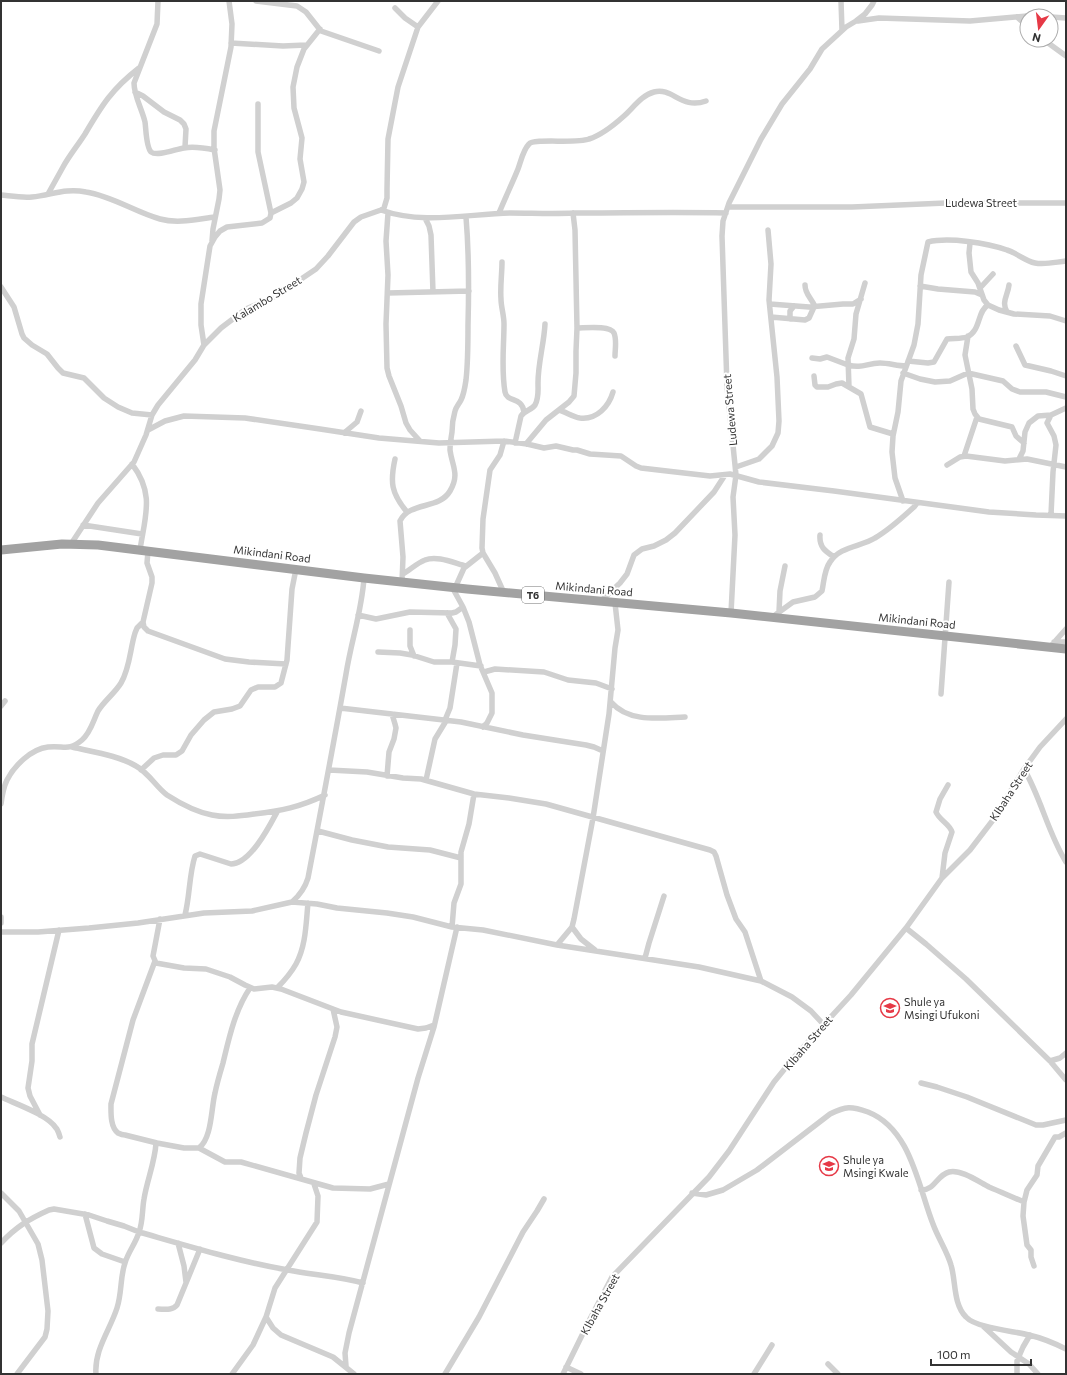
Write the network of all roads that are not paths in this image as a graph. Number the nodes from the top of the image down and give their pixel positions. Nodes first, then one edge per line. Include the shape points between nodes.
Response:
1 (158, 1) edge
2 (256, 1) edge
3 (438, 1) edge
4 (840, 1) edge
5 (874, 1) edge
6 (228, 2) edge
7 (395, 8) dead end
8 (1017, 17) edge
9 (856, 21) junction
10 (418, 27) junction
11 (320, 29) junction
12 (842, 30) junction
13 (231, 43) junction
14 (306, 45) junction
15 (1055, 48) edge
16 (379, 51) dead end
17 (1066, 56) edge
18 (139, 68) junction
19 (134, 92) junction
20 (706, 101) dead end
21 (258, 104) dead end
22 (185, 148) junction
23 (215, 150) junction
24 (48, 194) junction
25 (1, 195) edge
26 (1066, 202) edge
27 (381, 210) junction
28 (727, 210) junction
29 (272, 213) junction
30 (388, 213) junction
31 (499, 213) junction
32 (573, 214) junction
33 (215, 216) junction
34 (466, 216) junction
35 (425, 218) junction
36 (768, 230) dead end
37 (212, 243) junction
38 (970, 243) junction
39 (1066, 261) edge
40 (502, 262) dead end
41 (993, 274) dead end
42 (865, 283) dead end
43 (1009, 285) dead end
44 (805, 286) dead end
45 (920, 286) junction
46 (1, 288) edge
47 (980, 288) junction
48 (469, 291) junction
49 (433, 292) junction
50 (388, 293) junction
51 (982, 295) junction
52 (861, 299) junction
53 (770, 304) junction
54 (988, 305) junction
55 (794, 306) junction
56 (815, 307) junction
57 (1007, 312) junction
58 (771, 317) junction
59 (790, 319) junction
60 (1066, 320) edge
61 (545, 324) dead end
62 (577, 328) junction
63 (968, 336) junction
64 (204, 345) junction
65 (1016, 346) dead end
66 (615, 356) dead end
67 (812, 358) dead end
68 (907, 363) junction
69 (848, 365) junction
70 (903, 373) junction
71 (968, 373) junction
72 (814, 376) dead end
73 (1066, 376) edge
74 (849, 387) junction
75 (613, 392) dead end
76 (1066, 397) edge
77 (1066, 408) edge
78 (559, 410) junction
79 (361, 411) dead end
80 (524, 412) junction
81 (1050, 414) junction
82 (152, 415) junction
83 (977, 417) junction
84 (148, 430) junction
85 (344, 433) junction
86 (893, 434) junction
87 (420, 441) junction
88 (504, 441) junction
89 (451, 442) junction
90 (515, 442) junction
91 (1024, 443) junction
92 (526, 444) junction
93 (964, 456) junction
94 (395, 459) dead end
95 (1018, 459) junction
96 (132, 464) junction
97 (947, 465) dead end
98 (1054, 465) junction
99 (736, 467) junction
100 (1066, 467) edge
101 (725, 475) junction
102 (736, 475) junction
103 (903, 501) junction
104 (917, 503) junction
105 (407, 512) junction
106 (1051, 515) junction
107 (1066, 516) edge
108 (83, 525) junction
109 (142, 534) junction
110 (820, 535) dead end
111 (71, 544) junction
112 (1, 550) edge
113 (144, 550) junction
114 (483, 553) junction
115 (834, 557) junction
116 (466, 566) junction
117 (786, 566) dead end
118 (296, 569) junction
119 (364, 578) junction
120 (403, 578) junction
121 (949, 582) dead end
122 (454, 588) junction
123 (504, 592) junction
124 (601, 601) junction
125 (615, 602) junction
126 (464, 607) junction
127 (779, 612) junction
128 (447, 613) junction
129 (731, 613) junction
130 (358, 615) junction
131 (770, 618) junction
132 (143, 622) junction
133 (1066, 629) edge
134 (410, 630) dead end
135 (946, 636) junction
136 (1066, 642) edge
137 (1052, 644) junction
138 (1066, 649) edge
139 (378, 652) dead end
140 (414, 656) junction
141 (454, 662) junction
142 (286, 664) junction
143 (482, 669) junction
144 (612, 689) junction
145 (941, 694) dead end
146 (611, 702) junction
147 (340, 708) junction
148 (392, 714) junction
149 (685, 717) dead end
150 (1066, 719) edge
151 (446, 721) junction
152 (483, 727) junction
153 (72, 748) junction
154 (603, 751) junction
155 (1024, 769) junction
156 (141, 770) junction
157 (330, 770) junction
158 (388, 776) junction
159 (426, 780) junction
160 (948, 785) dead end
161 (2, 789) edge
162 (474, 794) junction
163 (324, 795) junction
164 (1, 804) edge
165 (276, 812) junction
166 (593, 818) junction
167 (318, 831) junction
168 (461, 858) junction
169 (1066, 862) edge
170 (942, 878) junction
171 (664, 896) dead end
172 (292, 902) junction
173 (308, 903) junction
174 (185, 915) junction
175 (1, 917) edge
176 (160, 919) junction
177 (1, 923) edge
178 (454, 927) junction
179 (572, 927) junction
180 (906, 928) junction
181 (59, 930) junction
182 (1, 932) edge
183 (557, 945) junction
184 (598, 952) junction
185 (646, 958) junction
186 (155, 961) junction
187 (761, 981) junction
188 (250, 988) junction
189 (277, 988) junction
190 (333, 1009) junction
191 (434, 1025) junction
192 (824, 1025) junction
193 (1066, 1053) edge
194 (1050, 1061) junction
195 (1066, 1080) edge
196 (921, 1083) dead end
197 (1, 1097) edge
198 (40, 1115) junction
199 (1066, 1120) edge
200 (1066, 1133) edge
201 (60, 1137) dead end
202 (156, 1143) junction
203 (200, 1148) junction
204 (301, 1178) junction
205 (314, 1184) junction
206 (389, 1184) junction
207 (921, 1190) junction
208 (1, 1193) edge
209 (692, 1193) junction
210 (544, 1199) dead end
211 (1024, 1202) junction
212 (85, 1214) junction
213 (25, 1222) junction
214 (139, 1232) junction
215 (1, 1243) edge
216 (178, 1243) junction
217 (200, 1249) junction
218 (125, 1262) junction
219 (1034, 1266) dead end
220 (286, 1270) junction
221 (186, 1282) junction
222 (363, 1283) junction
223 (158, 1309) dead end
224 (266, 1317) junction
225 (981, 1325) junction
226 (1030, 1335) junction
227 (772, 1345) dead end
228 (1066, 1349) edge
229 (1019, 1357) junction
230 (828, 1364) dead end
231 (566, 1367) junction
232 (350, 1371) edge
233 (234, 1373) edge
234 (17, 1374) edge
235 (96, 1374) edge
236 (445, 1374) edge
237 (563, 1374) edge
238 (580, 1374) edge
239 (754, 1374) edge
240 (838, 1374) edge
241 (1017, 1374) edge
242 (1038, 1374) edge

1 - 18 street via 157,24
2 - 11 street via 292,4 301,8
3 - 10 street
4 - 12 street
5 - 9 street, Ludewa Street via 865,14
6 - 13 street via 232,24
7 - 10 street
8 - 9 street via 970,21 879,18
9 - 12 street, Ludewa Street
10 - 27 street via 398,87 390,124 386,198
11 - 14 street
11 - 16 street
12 - 28 street, Ludewa Street via 822,49 810,69 782,104 752,155
13 - 14 street
13 - 23 street via 220,106 214,125
14 - 29 street via 297,67 293,87 294,108 302,138 300,159 304,182 301,194 297,198
15 - 17 street
18 - 19 street
18 - 24 street via 112,92 98,111
19 - 22 street via 184,124
19 - 22 street via 142,109 151,152 158,154
20 - 31 street via 694,104 656,91 643,98 607,129 589,139 581,142 531,142
21 - 29 street via 258,152
22 - 23 street
23 - 33 street via 220,190
24 - 25 street via 29,197
24 - 33 street via 66,190 98,194 161,219 185,221
26 - 28 street, Ludewa Street
27 - 30 street
27 - 64 street, Kalambo Street via 354,222 316,269 276,296 246,309
28 - 32 street
28 - 99 street, Ludewa Street via 722,236 725,335 727,386
29 - 37 street via 270,218 262,223 227,227 220,231
30 - 35 street
30 - 50 street
31 - 32 street
31 - 34 street
32 - 62 street
33 - 37 street
34 - 35 street
34 - 48 street
35 - 49 street via 431,235
36 - 53 street via 771,264
37 - 64 street via 201,304
38 - 39 street via 1008,250 1035,263
38 - 45 street via 928,242
38 - 47 street via 970,270
40 - 80 street via 500,300 504,323 505,394 522,404
41 - 47 street
42 - 52 street
43 - 57 street via 1004,303
44 - 56 street via 806,293
45 - 51 street
45 - 68 street via 918,324
46 - 82 street via 14,307 24,338 47,354 63,373 84,378 104,398 118,407 132,413
47 - 51 street
48 - 49 street
48 - 89 street via 466,380 464,392 455,412
49 - 50 street
50 - 87 street via 386,324 389,376 406,423
51 - 54 street
52 - 56 street via 853,304
52 - 69 street via 856,314
53 - 55 street
53 - 58 street
54 - 57 street
54 - 63 street via 982,310 978,325
55 - 56 street
55 - 59 street via 790,311
56 - 59 street via 805,320
57 - 60 street
58 - 59 street
58 - 99 street via 777,377 778,433 772,446 759,459
61 - 80 street via 538,371 538,397 534,407
62 - 66 street via 611,330 615,338
62 - 78 street via 574,396
63 - 68 street via 947,339 932,363
63 - 71 street via 964,356
64 - 82 street, Kalambo Street
65 - 73 street via 1025,365
67 - 69 street via 827,357
68 - 69 street via 880,363 859,368
68 - 70 street
69 - 74 street
70 - 71 street via 932,382 950,381
70 - 86 street
71 - 76 street via 1003,381 1020,392 1046,392
71 - 83 street via 973,409
72 - 74 street via 817,387 839,383
74 - 86 street via 862,395 870,427
75 - 78 street via 606,407 595,415 581,418
77 - 81 street
78 - 92 street via 546,420
79 - 85 street via 357,422
80 - 90 street
81 - 91 street via 1038,416 1030,422 1026,427
81 - 98 street via 1047,423 1056,446
82 - 84 street, Kalambo Street
83 - 91 street via 1012,427 1016,436
83 - 93 street
84 - 85 street via 165,421 184,416 245,418
84 - 96 street, Kalambo Street
85 - 87 street
86 - 103 street via 895,478
87 - 89 street
88 - 89 street
88 - 90 street
88 - 114 street via 500,455 490,470 483,519
89 - 105 street via 450,450 455,472 450,491 438,501
90 - 92 street
91 - 95 street
92 - 101 street via 544,448 556,446 595,455 617,455 641,468 710,476
93 - 95 street via 1005,461
93 - 97 street
94 - 105 street via 392,485
95 - 98 street
96 - 108 street, Kalambo Street via 105,494
96 - 109 street via 141,476 147,494
98 - 100 street
98 - 106 street
99 - 102 street, Ludewa Street
101 - 102 street
101 - 124 street via 714,492 670,538 642,549 634,555 627,574
102 - 103 street via 759,482
102 - 129 street, Ludewa Street via 733,497 735,535
103 - 104 street
104 - 106 street via 989,512
104 - 115 street via 882,534 845,549
105 - 120 street via 400,521
106 - 107 street
108 - 109 street
108 - 111 street, Kalambo Street
109 - 113 street
110 - 115 street via 820,544
111 - 112 highway, Mikindani Road / T6
111 - 113 highway, Mikindani Road / T6
113 - 118 highway, Mikindani Road / T6
113 - 132 street via 152,583
114 - 116 street
114 - 123 street
115 - 127 street via 828,564 820,594 793,602
116 - 120 street via 443,560 424,560
116 - 122 street
117 - 127 street via 780,591
118 - 119 highway, Mikindani Road / T6
118 - 142 street
119 - 120 highway, Mikindani Road / T6
119 - 130 street
120 - 122 highway, Mikindani Road / T6
121 - 135 street
122 - 123 highway, Mikindani Road / T6
122 - 126 street
123 - 124 highway, Mikindani Road / T6
124 - 125 highway, Mikindani Road / T6
125 - 129 highway, Mikindani Road / T6
125 - 144 street via 618,630
126 - 128 street via 456,612
126 - 143 street
127 - 131 street
128 - 130 street via 410,612 376,619
128 - 141 street via 456,629
129 - 131 highway, Mikindani Road / T6
130 - 147 street
131 - 135 highway, Mikindani Road / T6
132 - 142 street via 148,631 215,656 249,662
132 - 153 street via 135,633 121,683 100,708 83,740
133 - 137 street
134 - 140 street via 410,646
135 - 137 highway, Mikindani Road / T6
135 - 145 street
136 - 137 street
137 - 138 highway, Mikindani Road / T6
139 - 140 street
140 - 141 street via 434,662
141 - 143 street
141 - 151 street via 450,708
142 - 156 street via 279,686 258,687 251,690 237,708 214,712 191,735 182,752 154,758
143 - 144 street via 544,672
143 - 152 street via 493,696 491,716
144 - 146 street
146 - 149 street via 619,710 640,717
146 - 154 street
147 - 148 street
147 - 157 street
148 - 151 street
148 - 158 street via 396,728 389,752
150 - 155 street, KIbaha Street
151 - 152 street
151 - 159 street via 435,739
152 - 154 street via 586,745
153 - 156 street via 125,760
153 - 161 street via 46,747 29,755 13,770
154 - 166 street
155 - 169 street via 1033,784 1048,825
155 - 170 street, KIbaha Street via 993,820 970,850
156 - 165 street via 162,790 201,812 221,817 237,817
157 - 158 street
157 - 163 street
158 - 159 street
159 - 162 street
160 - 170 street via 936,812 952,832 945,853
161 - 164 street
162 - 166 street via 546,804
162 - 168 street
163 - 165 street via 307,804
163 - 167 street
165 - 174 street via 256,845 241,862 231,864 200,854 195,856
166 - 179 street
166 - 187 street via 714,852 727,895 736,919 745,932
167 - 168 street via 388,847 430,850
167 - 172 street via 306,885
168 - 178 street via 461,884 454,903
170 - 180 street, KIbaha Street
171 - 185 street
172 - 173 street
172 - 174 street via 252,911
173 - 178 street via 406,916
173 - 189 street via 306,931 300,956
174 - 176 street
175 - 177 street
176 - 181 street via 133,924
176 - 186 street via 153,956
178 - 183 street via 483,930
178 - 191 street
179 - 183 street
179 - 184 street
180 - 192 street, KIbaha Street
180 - 194 street via 954,968
181 - 182 street
181 - 198 street via 32,1044 28,1088
183 - 184 street
184 - 185 street
185 - 187 street
186 - 188 street via 176,967 206,969 236,979
186 - 202 street via 130,1028 110,1113 113,1126 118,1133
187 - 192 street via 792,997
188 - 189 street
188 - 203 street via 243,998 229,1040 206,1138
189 - 190 street
190 - 191 street via 418,1029
190 - 204 street via 335,1037 306,1133 300,1158
191 - 206 street
192 - 209 street, KIbaha Street via 796,1055 729,1151 709,1177
193 - 194 street
194 - 195 street
196 - 199 street via 967,1097 1036,1125
197 - 198 street
198 - 201 street via 57,1128
200 - 211 street via 1053,1140 1038,1166 1037,1175 1027,1190
202 - 203 street
202 - 214 street
203 - 204 street via 225,1162 241,1162
204 - 205 street
205 - 206 street via 346,1189 370,1189
205 - 220 street via 318,1196 317,1222
206 - 222 street
207 - 209 street via 909,1154 890,1127 869,1113 847,1107 830,1114 758,1170 723,1190 706,1195
207 - 211 street via 930,1188 944,1174 953,1171 975,1178
207 - 225 street via 951,1264 961,1311 968,1319
208 - 213 street via 16,1207
209 - 231 street, KIbaha Street via 612,1277
210 - 236 street via 523,1232 479,1317
211 - 219 street via 1027,1246 1031,1250
212 - 213 street via 52,1209
212 - 214 street
212 - 218 street via 96,1250
213 - 215 street
213 - 234 street via 39,1248 48,1311 47,1329 43,1340
214 - 216 street
214 - 218 street
216 - 217 street
216 - 221 street
217 - 220 street
217 - 221 street
218 - 235 street via 120,1298 102,1344
220 - 222 street
220 - 224 street via 275,1288
221 - 223 street via 175,1308
222 - 232 street via 349,1333 346,1354
224 - 232 street via 273,1328 282,1335 326,1353
224 - 233 street via 253,1345
225 - 226 street
225 - 229 street
226 - 228 street via 1051,1341
226 - 229 street
227 - 239 street
229 - 241 street
229 - 242 street
230 - 240 street
231 - 237 street, KIbaha Street
231 - 238 street

